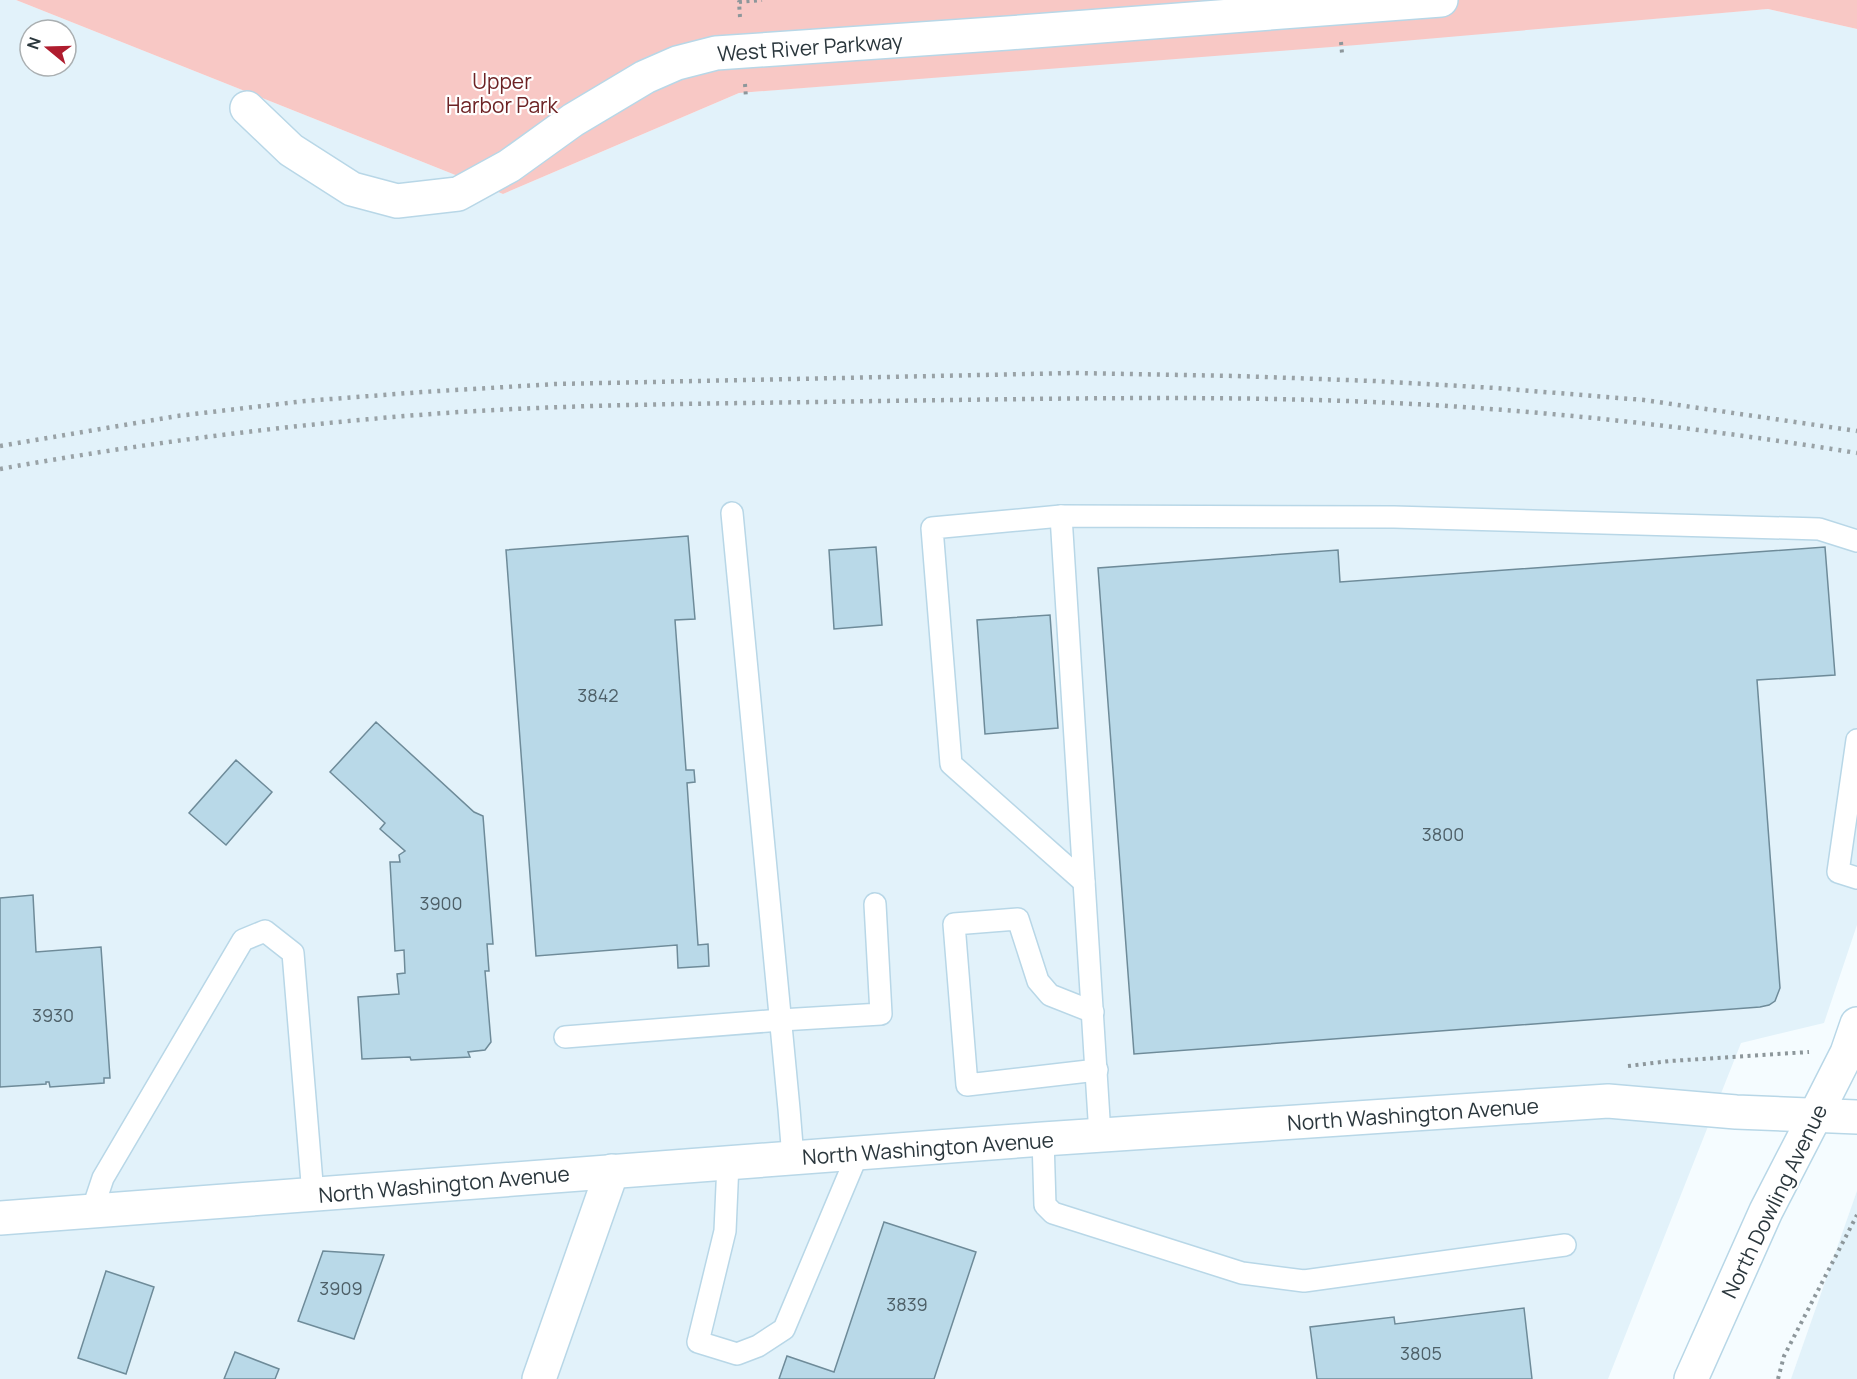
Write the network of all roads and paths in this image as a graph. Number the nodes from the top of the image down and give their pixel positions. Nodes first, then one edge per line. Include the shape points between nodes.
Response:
1 (762, 0) edge
2 (1441, 0) edge
3 (739, 2) dead end
4 (247, 108) dead end
5 (732, 513) dead end
6 (1061, 516) junction
7 (1857, 541) edge
8 (1857, 740) edge
9 (1857, 878) edge
10 (1084, 882) junction
11 (875, 904) dead end
12 (1093, 1012) junction
13 (781, 1020) junction
14 (1857, 1024) edge
15 (565, 1037) dead end
16 (1097, 1070) junction
17 (1815, 1116) junction
18 (1857, 1118) edge
19 (1100, 1135) junction
20 (1043, 1139) junction
21 (858, 1154) junction
22 (793, 1158) junction
23 (728, 1163) junction
24 (612, 1171) junction
25 (313, 1195) junction
26 (92, 1211) junction
27 (1857, 1215) edge
28 (0, 1218) edge
29 (1565, 1245) dead end
30 (539, 1379) edge
31 (1691, 1379) edge
32 (1778, 1379) edge

1 - 3 path
2 - 4 street, West River Parkway via 716,53 645,76 573,120 509,166 458,194 398,201 352,189 291,150
5 - 13 lane
6 - 7 lane via 1394,517 1819,529
6 - 10 lane
6 - 10 lane via 932,528 951,764
8 - 9 lane via 1838,872
10 - 12 lane
11 - 13 lane via 881,1014
12 - 16 lane
12 - 16 lane via 1050,995 1038,981 1018,919 954,924 967,1085
13 - 15 lane
13 - 22 lane
14 - 17 street, North Dowling Avenue
16 - 19 lane
17 - 18 street, North Washington Avenue
17 - 19 street, North Washington Avenue via 1608,1101
17 - 31 street, North Dowling Avenue via 1766,1211
19 - 20 street, North Washington Avenue
20 - 21 street, North Washington Avenue
20 - 29 lane via 1045,1205 1053,1213 1242,1273 1304,1281
21 - 22 street, North Washington Avenue
21 - 23 lane via 784,1329 737,1354 698,1342 725,1231
22 - 23 street, North Washington Avenue
23 - 24 street, North Washington Avenue
24 - 25 street, North Washington Avenue
24 - 30 street
25 - 26 street, North Washington Avenue
25 - 26 lane via 293,953 265,931 243,940 103,1178
26 - 28 street, North Washington Avenue
27 - 32 path via 1784,1356

